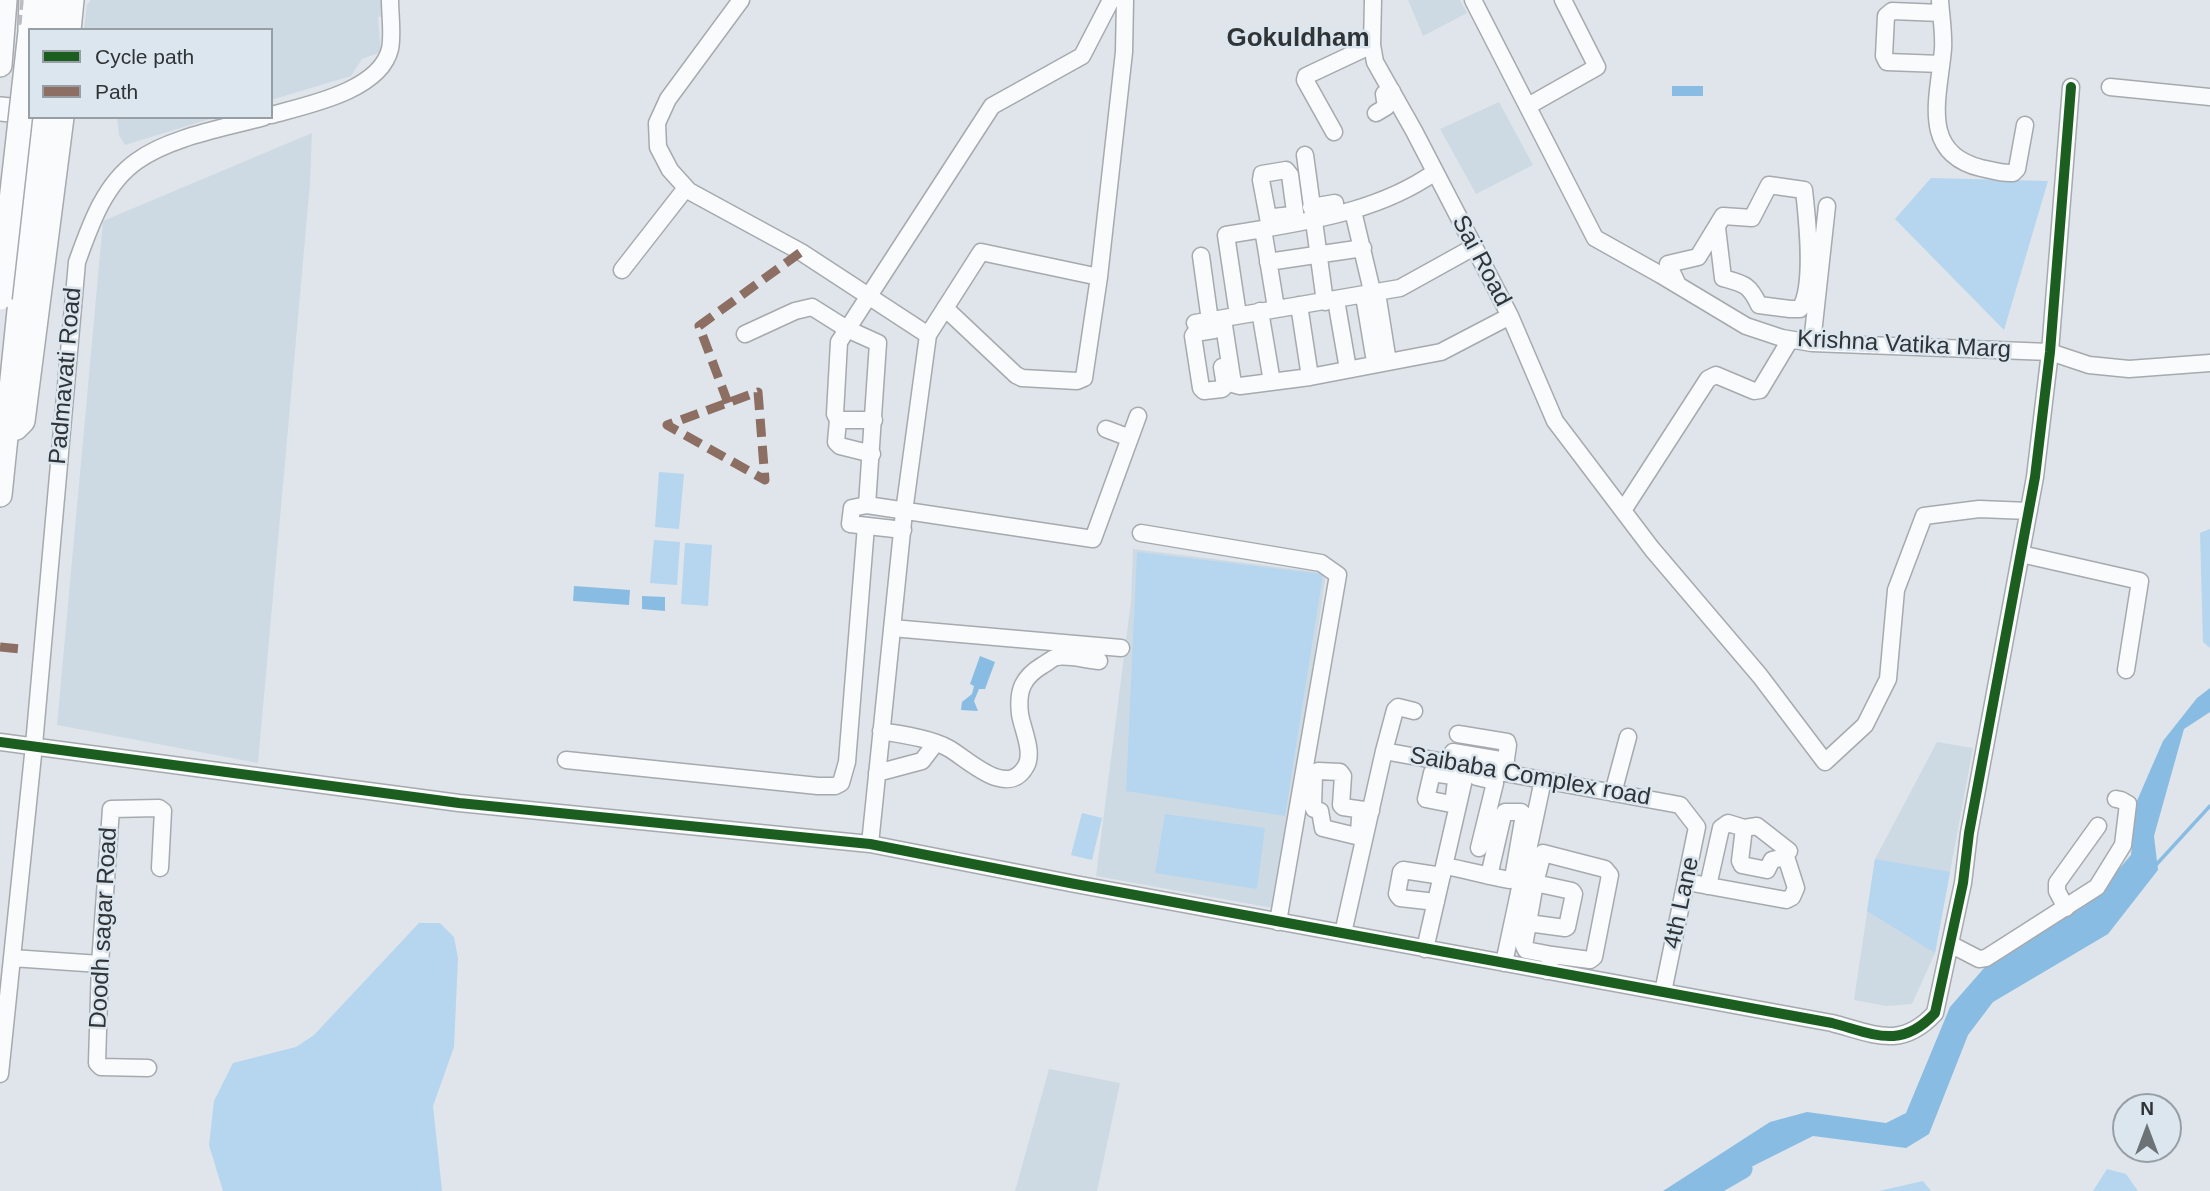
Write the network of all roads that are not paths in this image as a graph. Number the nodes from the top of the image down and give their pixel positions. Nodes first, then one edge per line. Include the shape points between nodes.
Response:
1 (5, 0) edge
2 (31, 0) edge
3 (50, 0) edge
4 (72, 0) edge
5 (390, 0) edge
6 (741, 0) edge
7 (1111, 0) edge
8 (1125, 0) edge
9 (1373, 0) edge
10 (1473, 0) edge
11 (1563, 0) edge
12 (1940, 7) edge
13 (30, 28) edge
14 (47, 28) edge
15 (69, 28) edge
16 (1371, 45) junction
17 (28, 49) edge
18 (1941, 64) junction
19 (0, 65) edge
20 (2070, 87) dead end
21 (2110, 87) dead end
22 (1385, 90) junction
23 (2210, 97) edge
24 (1528, 106) junction
25 (0, 109) edge
26 (28, 112) edge
27 (1376, 113) dead end
28 (273, 114) edge
29 (39, 119) edge
30 (62, 119) edge
31 (257, 119) edge
32 (2025, 125) dead end
33 (1334, 132) dead end
34 (1305, 155) dead end
35 (1435, 172) junction
36 (686, 188) junction
37 (1335, 203) dead end
38 (1827, 206) dead end
39 (1353, 211) junction
40 (1312, 214) junction
41 (1267, 225) junction
42 (1717, 228) junction
43 (1474, 247) junction
44 (1363, 248) junction
45 (1318, 255) junction
46 (1201, 256) dead end
47 (1268, 262) junction
48 (622, 270) dead end
49 (1099, 277) junction
50 (1678, 287) junction
51 (1371, 295) junction
52 (868, 297) junction
53 (0, 298) edge
54 (1330, 301) junction
55 (1298, 305) junction
56 (945, 308) junction
57 (1229, 315) junction
58 (1510, 316) junction
59 (847, 329) junction
60 (745, 334) dead end
61 (928, 335) junction
62 (1790, 340) junction
63 (1812, 343) junction
64 (2050, 352) junction
65 (1381, 359) junction
66 (2210, 363) edge
67 (1348, 369) junction
68 (1310, 376) junction
69 (1272, 382) junction
70 (1138, 416) dead end
71 (838, 420) junction
72 (874, 420) junction
73 (1106, 429) dead end
74 (7, 433) junction
75 (1130, 438) junction
76 (872, 454) junction
77 (0, 495) edge
78 (867, 505) junction
79 (1624, 509) junction
80 (2029, 511) junction
81 (904, 512) junction
82 (866, 526) junction
83 (903, 530) junction
84 (1141, 533) dead end
85 (2021, 554) junction
86 (892, 628) junction
87 (1121, 648) dead end
88 (1099, 661) dead end
89 (2126, 670) dead end
90 (1414, 710) dead end
91 (881, 731) junction
92 (1628, 737) dead end
93 (0, 741) edge
94 (935, 744) junction
95 (34, 745) junction
96 (1384, 751) junction
97 (1449, 757) junction
98 (1424, 758) junction
99 (566, 760) dead end
100 (1468, 766) junction
101 (1505, 767) junction
102 (877, 773) junction
103 (1543, 780) junction
104 (1417, 792) dead end
105 (1613, 793) junction
106 (2116, 799) dead end
107 (1366, 811) junction
108 (1690, 816) joint
109 (2098, 827) dead end
110 (1744, 828) junction
111 (1458, 843) junction
112 (870, 844) junction
113 (1487, 850) junction
114 (1789, 850) dead end
115 (160, 869) dead end
116 (1446, 870) junction
117 (1489, 876) junction
118 (1687, 882) junction
119 (1535, 883) junction
120 (1708, 886) junction
121 (1436, 902) junction
122 (2066, 908) junction
123 (1278, 922) junction
124 (1528, 923) junction
125 (1343, 933) junction
126 (1950, 944) junction
127 (1425, 948) junction
128 (12, 958) junction
129 (1504, 963) junction
130 (1549, 963) junction
131 (100, 964) junction
132 (1663, 992) junction
133 (148, 1068) dead end
134 (0, 1074) edge

1 - 19 highway
2 - 13 highway
3 - 14 highway
4 - 15 highway
5 - 28 street via 390,50 371,79 335,96
6 - 36 street via 668,99 657,123 658,147
7 - 52 street via 1082,57 992,106
8 - 49 street via 1124,52
9 - 16 street, Sai Road
10 - 24 street, Krishna Vatika Marg
11 - 24 street via 1597,68
12 - 18 street
12 - 18 street via 1892,11 1886,16 1884,57 1887,62
16 - 22 street, Sai Road
16 - 33 street via 1306,76 1310,93
17 - 53 highway, bridge
18 - 32 street via 1937,127 1956,159 2013,173
20 - 64 street
21 - 23 street
22 - 27 street via 1386,107
22 - 35 street, Sai Road
24 - 50 street, Krishna Vatika Marg via 1595,238
25 - 26 highway
29 - 74 highway
30 - 74 highway via 23,421
31 - 95 street, Padmavati Road via 170,144 136,161 99,208 77,262
34 - 40 street
35 - 39 street
35 - 43 street, Sai Road
36 - 48 street
36 - 52 street via 802,252
37 - 40 street
38 - 63 street
39 - 40 street
39 - 44 street
40 - 41 street
40 - 45 street
41 - 47 street
41 - 57 street via 1226,235
42 - 42 street via 1723,278 1745,284 1759,305 1800,309 1807,293 1804,190 1769,186 1752,218 1723,216
42 - 50 street via 1698,257 1668,264
43 - 51 street via 1400,288
43 - 58 street, Sai Road
44 - 45 street
44 - 51 street
45 - 47 street
45 - 54 street
46 - 57 street
47 - 57 street
49 - 56 street via 981,252
49 - 56 street via 1085,375 1077,381 1016,375
50 - 62 street, Krishna Vatika Marg via 1746,326
51 - 54 street
51 - 65 street
52 - 59 street
52 - 61 street
54 - 55 street
54 - 67 street
55 - 57 street
55 - 68 street
56 - 61 street
57 - 69 street
57 - 69 street via 1233,384
58 - 65 street via 1441,352
58 - 79 street, Sai Road via 1555,421
59 - 60 street via 809,307
59 - 71 street via 839,342
59 - 72 street via 878,345
61 - 81 street
62 - 63 street, Krishna Vatika Marg
62 - 79 street via 1760,390 1720,376 1708,379
63 - 64 street, Krishna Vatika Marg
64 - 66 street, Krishna Vatika Marg via 2089,365 2129,369
64 - 80 street
65 - 67 street
67 - 68 street
68 - 69 street
70 - 75 street
71 - 72 street
71 - 76 street via 838,444
72 - 76 street
73 - 75 street
74 - 77 highway
75 - 81 street via 1101,542
76 - 78 street
78 - 81 street
78 - 82 street via 852,508 850,524
79 - 80 street, Sai Road via 1825,761 1865,725 1888,679 1896,590 1924,516 1979,509
80 - 85 street
81 - 83 street
82 - 83 street
82 - 99 street via 847,761 841,783 818,786
83 - 86 street
84 - 123 street via 1321,563 1338,575
85 - 89 street via 2140,581
85 - 126 street
86 - 87 street
86 - 91 street
88 - 94 street via 1056,657 1027,675 1020,712 1028,758 1018,774 996,778
90 - 96 street via 1395,710
91 - 94 street
91 - 102 street
92 - 105 street
93 - 95 street
94 - 102 street via 922,761
95 - 112 street via 459,803
95 - 128 street, Padmavati Road
96 - 98 street, Saibaba Complex road
96 - 107 street, Saibaba Complex road
97 - 98 street, Saibaba Complex road
97 - 100 street, Saibaba Complex road
97 - 101 street
97 - 101 street via 1455,730 1507,742
98 - 104 street
100 - 101 street, Saibaba Complex road
100 - 116 street via 1456,800
101 - 103 street, Saibaba Complex road
102 - 112 street
103 - 105 street, Saibaba Complex road
103 - 129 street
105 - 108 street, Saibaba Complex road via 1680,805
106 - 122 street via 2128,804 2123,845 2096,887
107 - 107 street via 1341,805 1340,772 1318,771 1314,775 1313,806 1320,811 1323,828 1356,836
107 - 125 street, Saibaba Complex road
108 - 118 street, 4th Lane via 1697,827
109 - 122 street via 2057,883
110 - 114 street via 1757,826
110 - 120 street via 1728,823 1721,828
110 - 120 street via 1742,865 1766,870 1772,860 1787,860 1796,888 1792,897 1786,900
111 - 113 street
111 - 113 street via 1471,779 1494,781
111 - 116 street
112 - 123 street
113 - 117 street
113 - 117 street via 1505,812 1521,812 1513,878
115 - 131 street, Doodh sagar Road via 163,811 111,809
116 - 117 street
116 - 121 street
116 - 121 street via 1401,872 1400,898
118 - 120 street
118 - 132 street, 4th Lane
119 - 124 street
119 - 124 street via 1574,894 1567,927
119 - 130 street via 1543,853 1610,874 1594,957
121 - 127 street
122 - 126 street via 1986,958
123 - 125 street
124 - 130 street via 1526,950
125 - 127 street
126 - 132 street via 1935,1013 1908,1035 1885,1036
127 - 129 street
128 - 131 street
128 - 134 street, Padmavati Road
129 - 130 street
130 - 132 street
131 - 133 street, Doodh sagar Road via 97,1063 101,1067

